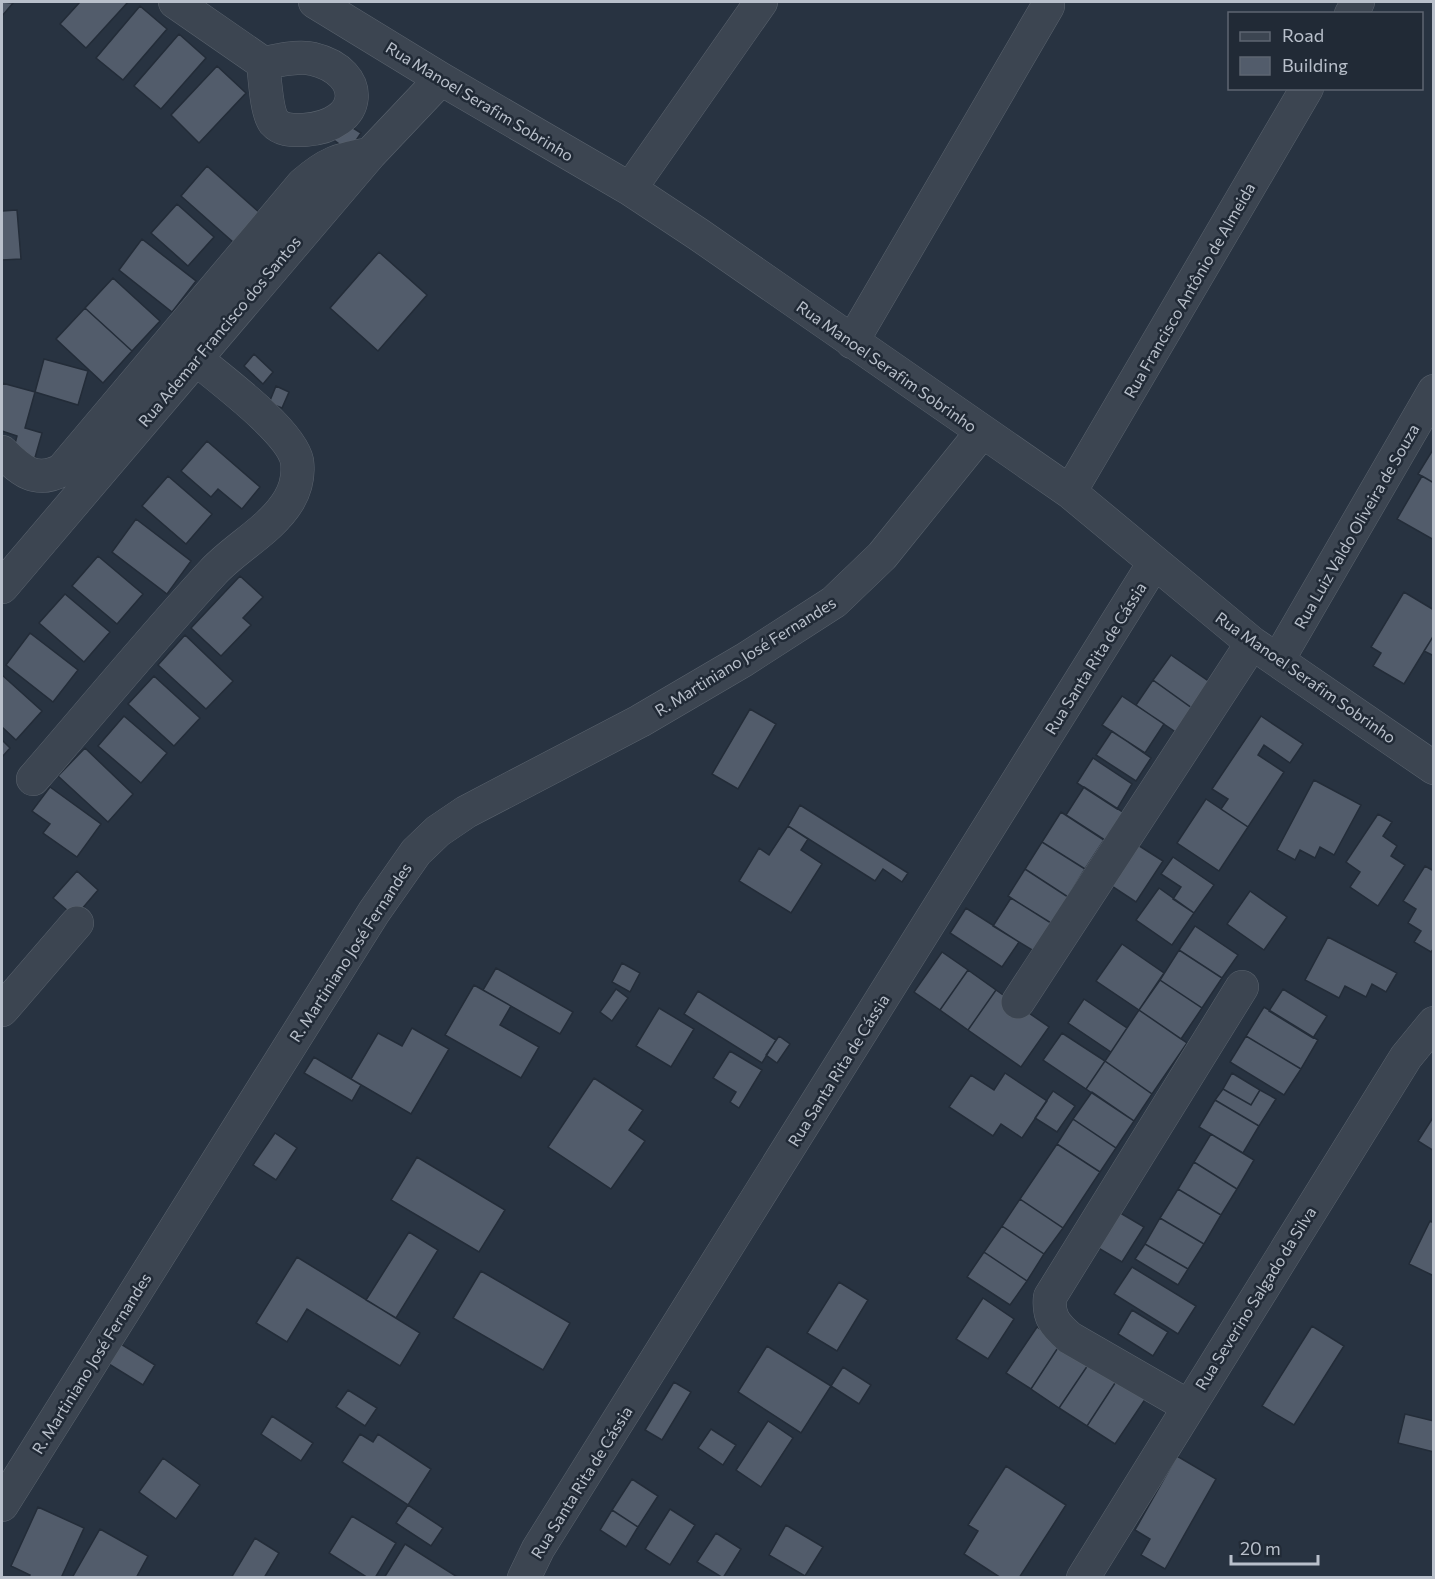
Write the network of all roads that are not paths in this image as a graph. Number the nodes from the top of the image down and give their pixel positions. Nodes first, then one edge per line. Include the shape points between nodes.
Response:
1 (175, 2) edge
2 (315, 2) edge
3 (761, 2) edge
4 (1048, 6) dead end
5 (263, 63) dead end
6 (441, 79) junction
7 (1306, 90) edge
8 (370, 154) junction
9 (630, 189) junction
10 (852, 342) junction
11 (195, 358) junction
12 (1434, 391) edge
13 (982, 432) junction
14 (2, 452) edge
15 (1070, 492) junction
16 (1154, 563) junction
17 (2, 587) edge
18 (1265, 652) junction
19 (1434, 768) edge
20 (33, 779) dead end
21 (77, 923) dead end
22 (1242, 987) dead end
23 (1018, 1002) dead end
24 (2, 1010) edge
25 (1434, 1023) edge
26 (1188, 1406) junction
27 (2, 1505) edge
28 (524, 1578) edge
29 (1083, 1578) edge

1 - 5 street
2 - 6 street, Rua Manoel Serafim Sobrinho
3 - 9 street
4 - 10 street
6 - 8 street, Rua Ademar Francisco dos Santos
6 - 9 street, Rua Manoel Serafim Sobrinho
7 - 15 street, Rua Francisco Antônio de Almeida
8 - 11 street, Rua Ademar Francisco dos Santos
8 - 14 street via 340,158 323,166 303,184 62,470 50,477 36,476
9 - 10 street, Rua Manoel Serafim Sobrinho
10 - 13 street, Rua Manoel Serafim Sobrinho
11 - 17 street, Rua Ademar Francisco dos Santos
11 - 20 street via 282,436 296,459 298,481 271,522 214,570
12 - 18 street, Rua Luiz Valdo Oliveira de Souza
13 - 15 street, Rua Manoel Serafim Sobrinho
13 - 27 street, R. Martiniano José Fernandes via 882,555 834,602 639,721 466,813 438,831 416,852 374,912
15 - 16 street, Rua Manoel Serafim Sobrinho
16 - 18 street, Rua Manoel Serafim Sobrinho
16 - 28 street, Rua Santa Rita de Cássia via 544,1539
18 - 19 street, Rua Manoel Serafim Sobrinho
18 - 23 street, Rua Luiz Valdo Oliveira de Souza
21 - 24 street
22 - 26 street via 1050,1297 1048,1312 1055,1325 1070,1338
25 - 26 street, Rua Severino Salgado da Silva via 1406,1058
26 - 29 street, Rua Severino Salgado da Silva

